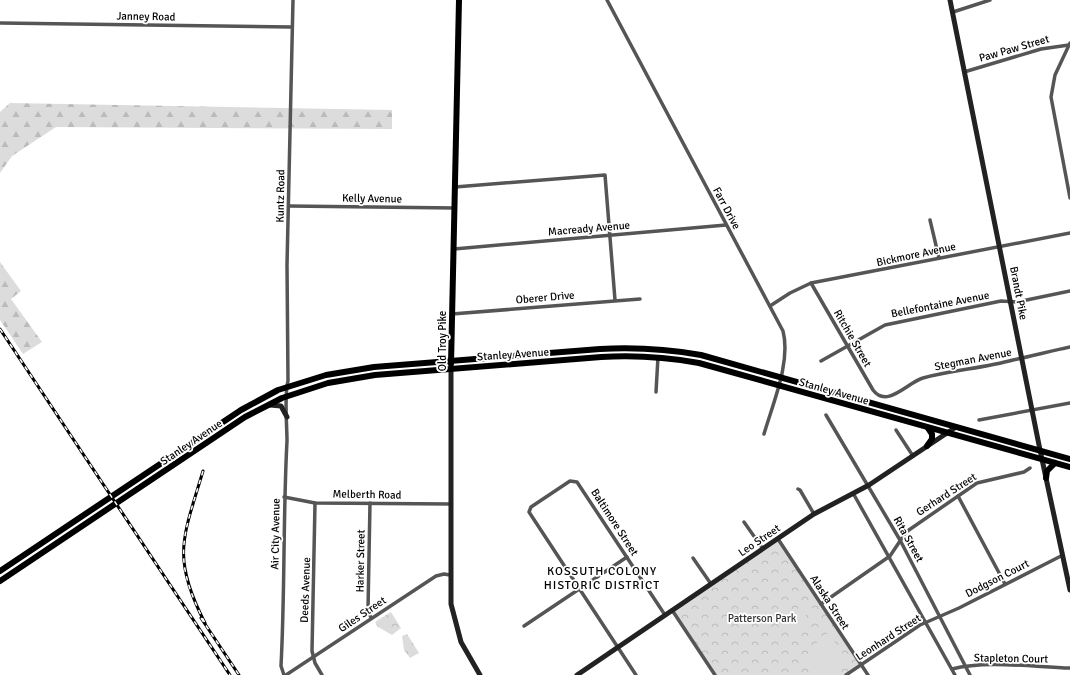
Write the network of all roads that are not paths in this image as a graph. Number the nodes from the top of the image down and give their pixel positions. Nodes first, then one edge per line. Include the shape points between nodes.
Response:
1 (293, 0) edge
2 (459, 0) edge
3 (607, 0) edge
4 (950, 0) edge
5 (990, 0) edge
6 (952, 12) junction
7 (0, 23) edge
8 (291, 27) junction
9 (1070, 45) edge
10 (964, 72) junction
11 (455, 187) junction
12 (1070, 198) edge
13 (289, 206) junction
14 (455, 208) junction
15 (930, 220) dead end
16 (726, 225) junction
17 (1070, 232) edge
18 (610, 236) junction
19 (1000, 246) junction
20 (454, 249) junction
21 (939, 258) junction
22 (811, 283) junction
23 (1070, 292) edge
24 (640, 299) dead end
25 (615, 300) junction
26 (1010, 301) junction
27 (770, 306) junction
28 (452, 314) junction
29 (848, 346) junction
30 (1070, 347) edge
31 (658, 357) junction
32 (1021, 358) junction
33 (451, 361) junction
34 (821, 361) dead end
35 (451, 369) junction
36 (780, 377) junction
37 (778, 385) junction
38 (287, 392) junction
39 (656, 392) dead end
40 (884, 397) joint
41 (1070, 403) edge
42 (265, 406) junction
43 (1032, 410) junction
44 (826, 415) dead end
45 (287, 417) junction
46 (979, 420) dead end
47 (927, 427) junction
48 (956, 427) junction
49 (896, 430) dead end
50 (947, 433) junction
51 (764, 434) dead end
52 (927, 446) junction
53 (1040, 450) junction
54 (913, 456) junction
55 (1042, 459) junction
56 (1070, 459) edge
57 (1055, 463) junction
58 (1070, 467) edge
59 (1030, 468) dead end
60 (1046, 478) junction
61 (869, 485) junction
62 (798, 489) dead end
63 (853, 493) junction
64 (958, 496) junction
65 (284, 498) junction
66 (315, 503) junction
67 (370, 503) junction
68 (451, 504) junction
69 (814, 514) junction
70 (744, 522) dead end
71 (778, 539) junction
72 (900, 540) junction
73 (763, 549) junction
74 (890, 556) junction
75 (1061, 556) junction
76 (627, 557) junction
77 (693, 558) dead end
78 (0, 571) edge
79 (450, 575) junction
80 (0, 581) edge
81 (710, 584) junction
82 (1005, 584) junction
83 (579, 589) junction
84 (1070, 590) edge
85 (821, 604) junction
86 (672, 610) junction
87 (665, 615) junction
88 (940, 616) junction
89 (371, 618) junction
90 (926, 622) junction
91 (524, 626) dead end
92 (618, 647) junction
93 (313, 658) junction
94 (861, 665) junction
95 (965, 666) junction
96 (1070, 668) edge
97 (952, 669) junction
98 (285, 675) edge
99 (322, 675) edge
100 (480, 675) edge
101 (577, 675) edge
102 (636, 675) edge
103 (715, 675) edge
104 (846, 675) edge
105 (868, 675) edge
106 (955, 675) edge
107 (970, 675) edge

1 - 8 street, Kuntz Road
2 - 11 main road, Old Troy Pike
3 - 16 street, Farr Drive
4 - 6 main road, Brandt Pike
5 - 6 street
6 - 10 main road, Brandt Pike
7 - 8 street, Janney Road
8 - 13 street, Kuntz Road
9 - 10 street, Paw Paw Street via 1041,49
9 - 12 street via 1055,75 1051,97
10 - 19 main road, Brandt Pike
11 - 14 main road, Old Troy Pike
11 - 18 street via 605,175
13 - 14 street, Kelly Avenue
13 - 38 street, Kuntz Road
14 - 20 main road, Old Troy Pike
15 - 21 street
16 - 18 street, Macready Avenue
16 - 27 street, Farr Drive
17 - 19 street, Bickmore Avenue
18 - 20 street, Macready Avenue
18 - 25 street
19 - 21 street, Bickmore Avenue
19 - 26 main road, Brandt Pike
20 - 28 main road, Old Troy Pike
21 - 22 street, Bickmore Avenue
22 - 27 street, Bickmore Avenue
22 - 29 street, Ritchie Street
23 - 26 street, Bellefontaine Avenue via 1017,302
24 - 25 street, Oberer Drive
25 - 28 street, Oberer Drive
26 - 29 street, Bellefontaine Avenue via 885,324
26 - 32 main road, Brandt Pike
27 - 36 street, Farr Drive via 780,324 786,345
28 - 33 main road, Old Troy Pike
29 - 34 street, Bellefontaine Avenue
29 - 40 street, Ritchie Street via 873,390
30 - 32 street, Stegman Avenue
31 - 35 main road, Stanley Avenue via 631,355
31 - 37 main road, Stanley Avenue via 699,363
31 - 39 street
32 - 40 street, Stegman Avenue via 922,378 892,396
32 - 43 main road, Brandt Pike
33 - 35 main road, Old Troy Pike
33 - 36 main road, Stanley Avenue via 631,347 701,355
33 - 38 main road, Stanley Avenue via 359,369 326,375
35 - 38 main road, Stanley Avenue via 367,376
35 - 68 main road, Old Troy Pike
36 - 37 street, Farr Drive
36 - 48 main road, Stanley Avenue
37 - 47 main road, Stanley Avenue
37 - 51 street, Farr Drive
38 - 42 main road, Stanley Avenue
38 - 45 street, Air City Avenue
38 - 78 main road, Stanley Avenue via 241,410
41 - 43 street
42 - 45 main road via 281,406
42 - 80 main road, Stanley Avenue
43 - 46 street
43 - 53 main road, Brandt Pike
44 - 61 street, Rita Street
45 - 65 street, Air City Avenue
47 - 50 main road, Stanley Avenue
47 - 52 main road via 932,434
48 - 50 main road, Leo Street
48 - 53 main road, Stanley Avenue
49 - 54 street
50 - 52 main road, Leo Street
50 - 55 main road, Stanley Avenue
52 - 54 main road, Leo Street
53 - 55 main road, Brandt Pike
53 - 56 main road, Stanley Avenue
54 - 61 main road, Leo Street
55 - 57 main road, Stanley Avenue
55 - 60 main road, Brandt Pike
57 - 58 main road, Stanley Avenue
57 - 60 main road via 1047,471
59 - 64 street, Gerhard Street via 1024,472 983,480
60 - 75 main road, Brandt Pike
61 - 63 main road, Leo Street
61 - 72 street, Rita Street
62 - 69 street
63 - 69 main road, Leo Street
63 - 74 street
64 - 72 street, Gerhard Street via 906,532
64 - 82 street
65 - 66 street, Melberth Road
65 - 98 street, Air City Avenue via 281,666
66 - 67 street, Melberth Road
66 - 93 street, Deeds Avenue
67 - 68 street, Melberth Road
67 - 89 street, Harker Street via 368,610
68 - 79 main road, Old Troy Pike
69 - 71 main road, Leo Street
70 - 73 street
71 - 73 main road, Leo Street
71 - 85 street, Alaska Street
72 - 74 street, Gerhard Street
72 - 88 street, Rita Street
73 - 81 main road, Leo Street
74 - 85 street
74 - 90 street
75 - 82 street, Dodgson Court
75 - 84 main road, Brandt Pike
76 - 83 street
76 - 83 street, Baltimore Street via 575,481 570,481 537,502 529,512
76 - 87 street, Baltimore Street
77 - 81 street
79 - 89 street, Giles Street via 436,576
79 - 100 main road, Old Troy Pike via 451,604 456,630
81 - 86 main road, Leo Street
82 - 88 street, Dodgson Court
83 - 91 street
83 - 92 street
85 - 94 street, Alaska Street
86 - 87 main road, Leo Street
86 - 103 street
87 - 92 main road, Leo Street
88 - 90 street, Leonhard Street
88 - 95 street, Rita Street
89 - 93 street, Giles Street
90 - 94 street, Leonhard Street
90 - 97 street
92 - 101 main road, Leo Street
92 - 102 street
93 - 98 street, Giles Street
93 - 99 street, Deeds Avenue
94 - 104 street, Leonhard Street
94 - 105 street, Alaska Street
95 - 96 street, Stapleton Court
95 - 97 street, Stapleton Court
95 - 107 street, Rita Street
97 - 106 street

